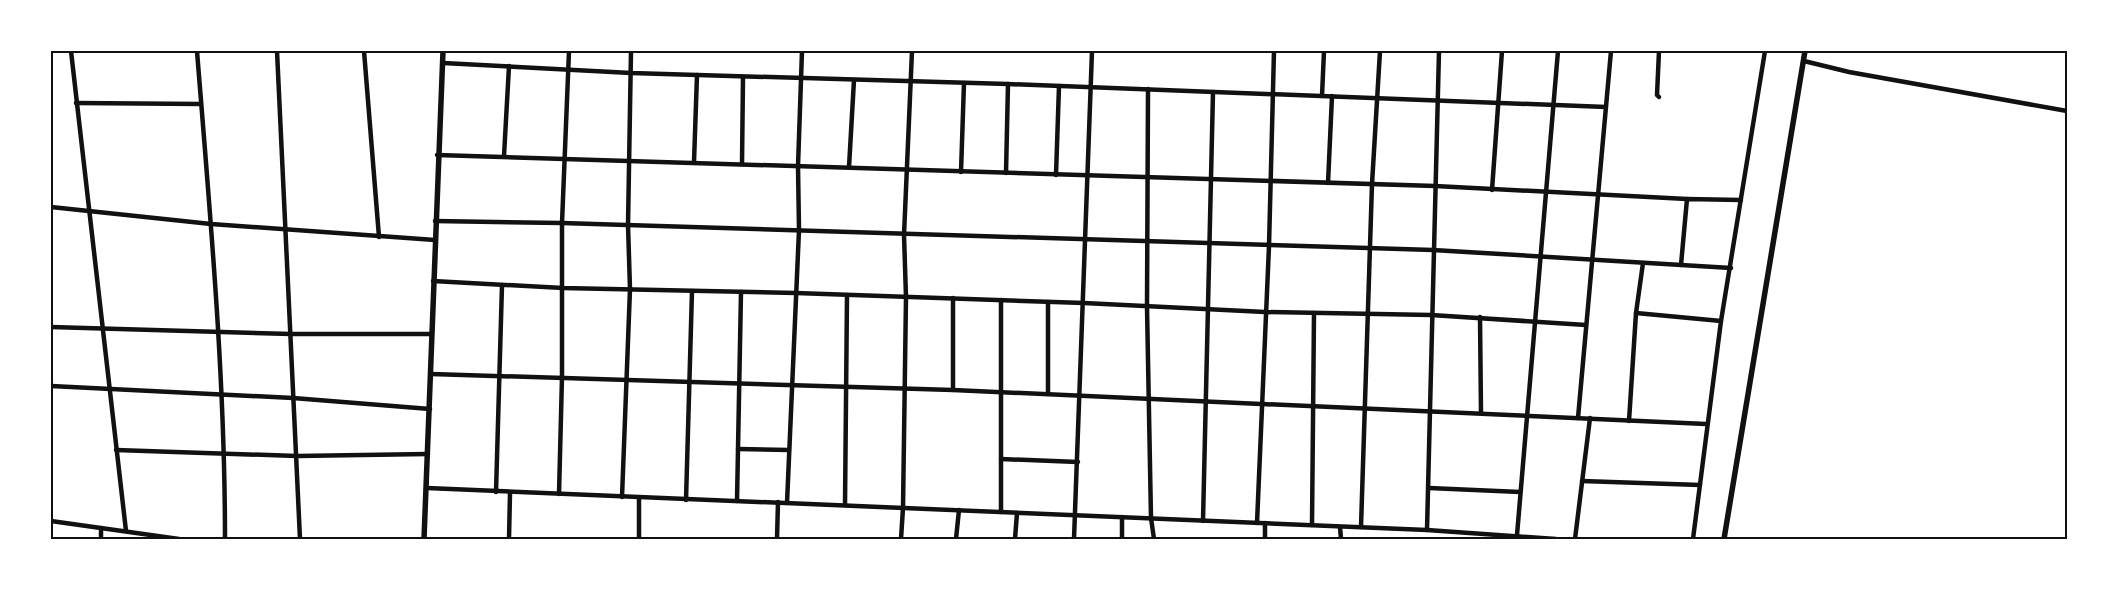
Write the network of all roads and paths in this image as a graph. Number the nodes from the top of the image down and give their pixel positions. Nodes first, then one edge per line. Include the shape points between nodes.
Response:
1 (71, 51) edge
2 (197, 51) edge
3 (277, 51) edge
4 (364, 51) edge
5 (443, 51) edge
6 (569, 51) edge
7 (631, 51) edge
8 (802, 51) edge
9 (912, 51) edge
10 (1092, 51) edge
11 (1274, 51) edge
12 (1324, 51) edge
13 (1380, 51) edge
14 (1439, 51) edge
15 (1502, 51) edge
16 (1558, 51) edge
17 (1611, 51) edge
18 (1659, 51) edge
19 (1765, 51) edge
20 (1805, 51) edge
21 (1804, 61) junction
22 (443, 63) junction
23 (509, 66) junction
24 (568, 69) junction
25 (631, 73) junction
26 (697, 75) junction
27 (743, 77) junction
28 (801, 78) junction
29 (854, 80) junction
30 (911, 82) junction
31 (964, 83) junction
32 (1008, 84) junction
33 (1059, 86) junction
34 (1091, 87) junction
35 (1148, 89) junction
36 (1213, 92) junction
37 (1273, 94) junction
38 (1322, 96) junction
39 (1332, 96) junction
40 (1659, 97) dead end
41 (1376, 98) junction
42 (1438, 100) junction
43 (76, 103) junction
44 (1497, 103) junction
45 (201, 104) junction
46 (1553, 104) junction
47 (1606, 107) junction
48 (2067, 111) edge
49 (437, 154) junction
50 (504, 156) junction
51 (564, 157) junction
52 (630, 160) junction
53 (694, 162) junction
54 (742, 164) junction
55 (798, 166) junction
56 (849, 167) junction
57 (907, 169) junction
58 (961, 172) junction
59 (1006, 173) junction
60 (1056, 175) junction
61 (1088, 175) junction
62 (1147, 178) junction
63 (1211, 180) junction
64 (1271, 182) junction
65 (1328, 183) junction
66 (1372, 184) junction
67 (1435, 186) junction
68 (1492, 190) junction
69 (1546, 192) junction
70 (1599, 196) junction
71 (1687, 199) junction
72 (1740, 200) junction
73 (51, 207) edge
74 (87, 210) junction
75 (435, 221) junction
76 (562, 222) junction
77 (211, 224) junction
78 (628, 225) junction
79 (284, 229) junction
80 (799, 230) junction
81 (904, 235) junction
82 (379, 237) junction
83 (1086, 239) junction
84 (435, 240) junction
85 (1147, 242) junction
86 (1209, 244) junction
87 (1269, 246) junction
88 (1371, 249) junction
89 (1433, 250) junction
90 (1540, 256) junction
91 (1592, 260) junction
92 (1643, 263) junction
93 (1681, 264) junction
94 (1731, 268) junction
95 (433, 281) junction
96 (502, 285) junction
97 (563, 288) junction
98 (630, 289) junction
99 (692, 291) junction
100 (741, 292) junction
101 (796, 293) junction
102 (848, 295) junction
103 (906, 297) junction
104 (953, 298) junction
105 (1001, 300) junction
106 (1048, 302) junction
107 (1084, 303) junction
108 (1147, 307) junction
109 (1207, 309) junction
110 (1265, 312) junction
111 (1314, 313) junction
112 (1369, 313) junction
113 (1636, 313) junction
114 (1431, 315) junction
115 (1480, 317) junction
116 (1535, 321) junction
117 (1721, 321) junction
118 (1586, 325) junction
119 (51, 327) edge
120 (102, 330) junction
121 (218, 333) junction
122 (291, 334) junction
123 (431, 334) junction
124 (430, 374) junction
125 (499, 375) junction
126 (562, 377) junction
127 (626, 379) junction
128 (690, 382) junction
129 (739, 384) junction
130 (51, 386) edge
131 (792, 387) junction
132 (848, 388) junction
133 (108, 389) junction
134 (903, 389) junction
135 (953, 390) junction
136 (1001, 392) junction
137 (222, 394) junction
138 (1048, 394) junction
139 (1081, 396) junction
140 (293, 398) junction
141 (1149, 401) junction
142 (1204, 403) junction
143 (1263, 405) junction
144 (1314, 406) junction
145 (1365, 408) junction
146 (430, 409) junction
147 (1431, 410) junction
148 (1481, 414) junction
149 (1527, 415) junction
150 (1578, 418) junction
151 (1590, 418) junction
152 (1629, 421) junction
153 (1706, 424) junction
154 (738, 449) junction
155 (116, 450) junction
156 (789, 450) junction
157 (225, 454) junction
158 (428, 454) junction
159 (297, 456) junction
160 (1001, 459) junction
161 (1078, 462) junction
162 (1582, 481) junction
163 (1700, 484) junction
164 (427, 488) junction
165 (1429, 488) junction
166 (496, 492) junction
167 (1520, 492) junction
168 (510, 493) junction
169 (559, 494) junction
170 (622, 497) junction
171 (639, 498) junction
172 (686, 500) junction
173 (737, 501) junction
174 (778, 502) junction
175 (787, 502) junction
176 (846, 505) junction
177 (903, 508) junction
178 (959, 510) junction
179 (1001, 512) junction
180 (1017, 513) junction
181 (1076, 515) junction
182 (1122, 517) junction
183 (1151, 518) junction
184 (1203, 520) junction
185 (51, 521) edge
186 (1258, 523) junction
187 (1265, 523) junction
188 (1312, 525) junction
189 (1340, 527) junction
190 (1361, 527) junction
191 (101, 528) junction
192 (1427, 530) junction
193 (126, 531) junction
194 (1442, 531) junction
195 (1517, 535) junction
196 (161, 538) edge
197 (102, 539) edge
198 (179, 539) edge
199 (225, 539) edge
200 (300, 539) edge
201 (424, 539) edge
202 (509, 539) edge
203 (639, 539) edge
204 (777, 539) edge
205 (901, 539) edge
206 (956, 539) edge
207 (1015, 539) edge
208 (1074, 539) edge
209 (1122, 539) edge
210 (1154, 539) edge
211 (1265, 539) edge
212 (1341, 539) edge
213 (1442, 539) edge
214 (1556, 539) edge
215 (1575, 539) edge
216 (1693, 539) edge
217 (1724, 539) edge

1 - 43 street
2 - 45 street
3 - 79 street
4 - 82 street
5 - 22 street
6 - 24 street
7 - 25 street
8 - 28 street
9 - 30 street
10 - 34 street
11 - 37 street
12 - 38 street
13 - 41 street
14 - 42 street
15 - 44 street
16 - 46 street
17 - 47 street
18 - 40 street
19 - 72 street
20 - 21 street
21 - 48 street via 1848,72
21 - 217 street
22 - 23 street
22 - 49 street
23 - 24 street
23 - 50 street
24 - 25 street
24 - 51 street
25 - 26 street
25 - 52 street
26 - 27 street
26 - 53 street
27 - 28 street
27 - 54 street
28 - 29 street
28 - 55 street
29 - 30 street
29 - 56 street
30 - 31 street
30 - 57 street
31 - 32 street
31 - 58 street
32 - 33 street
32 - 59 street
33 - 34 street
33 - 60 street
34 - 35 street
34 - 61 street
35 - 36 street
35 - 62 street
36 - 37 street
36 - 63 street
37 - 38 street
37 - 64 street
38 - 39 street
39 - 41 street
39 - 65 street
41 - 42 street
41 - 66 street
42 - 44 street
42 - 67 street
43 - 45 street
43 - 74 street
44 - 46 street
44 - 68 street
45 - 77 street
46 - 47 street
46 - 69 street
47 - 70 street
49 - 50 street
49 - 75 street
50 - 51 street
51 - 52 street
51 - 76 street
52 - 53 street
52 - 78 street
53 - 54 street
54 - 55 street
55 - 56 street
55 - 80 street
56 - 57 street
57 - 58 street
57 - 81 street
58 - 59 street
59 - 60 street
60 - 61 street
61 - 62 street
61 - 83 street
62 - 63 street
62 - 85 street
63 - 64 street
63 - 86 street
64 - 65 street
64 - 87 street
65 - 66 street
66 - 67 street
66 - 88 street
67 - 68 street
67 - 89 street
68 - 69 street
69 - 70 street
69 - 90 street
70 - 71 street
70 - 91 street
71 - 72 street
71 - 93 street
72 - 94 street
73 - 74 street
74 - 77 street
74 - 120 street
75 - 76 street
75 - 84 street
76 - 78 street
76 - 97 street
77 - 79 street
77 - 121 street
78 - 80 street
78 - 98 street
79 - 82 street
79 - 122 street
80 - 81 street
80 - 101 street
81 - 83 street
81 - 103 street
82 - 84 street
83 - 85 street
83 - 107 street
84 - 95 street
85 - 86 street
85 - 108 street
86 - 87 street
86 - 109 street
87 - 88 street
87 - 110 street
88 - 89 street
88 - 112 street
89 - 90 street
89 - 114 street
90 - 91 street
90 - 116 street
91 - 92 street
91 - 118 street
92 - 93 street
92 - 113 street
93 - 94 street
94 - 117 street
95 - 96 street
95 - 123 street
96 - 97 street
96 - 125 street
97 - 98 street
97 - 126 street
98 - 99 street
98 - 127 street
99 - 100 street
99 - 128 street
100 - 101 street
100 - 129 street
101 - 102 street
101 - 131 street
102 - 103 street
102 - 132 street
103 - 104 street
103 - 134 street
104 - 105 street
104 - 135 street
105 - 106 street
105 - 136 street
106 - 107 street
106 - 138 street
107 - 108 street
107 - 139 street
108 - 109 street
108 - 141 street
109 - 110 street
109 - 142 street
110 - 111 street
110 - 143 street
111 - 112 street
111 - 144 street
112 - 114 street
112 - 145 street
113 - 117 street
113 - 152 street
114 - 115 street
114 - 147 street
115 - 116 street
115 - 148 street
116 - 118 street
116 - 149 street
117 - 153 street
118 - 150 street
119 - 120 street
120 - 121 street
120 - 133 street
121 - 122 street
121 - 137 street
122 - 123 street
122 - 140 street
123 - 124 street
124 - 125 street
124 - 146 street
125 - 126 street
125 - 166 street
126 - 127 street
126 - 169 street
127 - 128 street
127 - 170 street
128 - 129 street
128 - 172 street
129 - 131 street
129 - 154 street
130 - 133 street
131 - 132 street
131 - 156 street
132 - 134 street
132 - 176 street
133 - 137 street
133 - 155 street
134 - 135 street
134 - 177 street
135 - 136 street
136 - 138 street
136 - 160 street
137 - 140 street
137 - 157 street
138 - 139 street
139 - 141 street
139 - 161 street
140 - 146 street
140 - 159 street
141 - 142 street
141 - 183 street
142 - 143 street
142 - 184 street
143 - 144 street
143 - 186 street
144 - 145 street
144 - 188 street
145 - 147 street
145 - 190 street
146 - 158 street
147 - 148 street
147 - 165 street
148 - 149 street
149 - 150 street
149 - 167 street
150 - 151 street
151 - 152 street
151 - 162 street
152 - 153 street
153 - 163 street
154 - 156 street
154 - 173 street
155 - 157 street
155 - 193 street
156 - 175 street
157 - 159 street
157 - 199 street
158 - 159 street
158 - 164 street
159 - 200 street
160 - 161 street
160 - 179 street
161 - 181 street
162 - 163 street
162 - 215 street
163 - 216 street
164 - 166 street
164 - 201 street
165 - 167 street
165 - 192 street
166 - 168 street
167 - 195 street
168 - 169 street
168 - 202 street
169 - 170 street
170 - 171 street
171 - 172 street
171 - 203 street
172 - 173 street
173 - 174 street
174 - 175 street
174 - 204 street
175 - 176 street
176 - 177 street
177 - 178 street
177 - 205 street
178 - 179 street
178 - 206 street
179 - 180 street
180 - 181 street
180 - 207 street
181 - 182 street
181 - 208 street
182 - 183 street
182 - 209 street
183 - 184 street
183 - 210 street
184 - 186 street
185 - 191 street
186 - 187 street
187 - 188 street
187 - 211 street
188 - 189 street
189 - 190 street
189 - 212 street
190 - 192 street
191 - 193 street
191 - 197 street
192 - 194 street
193 - 196 street
194 - 195 street
194 - 213 street
195 - 214 street
196 - 198 street

